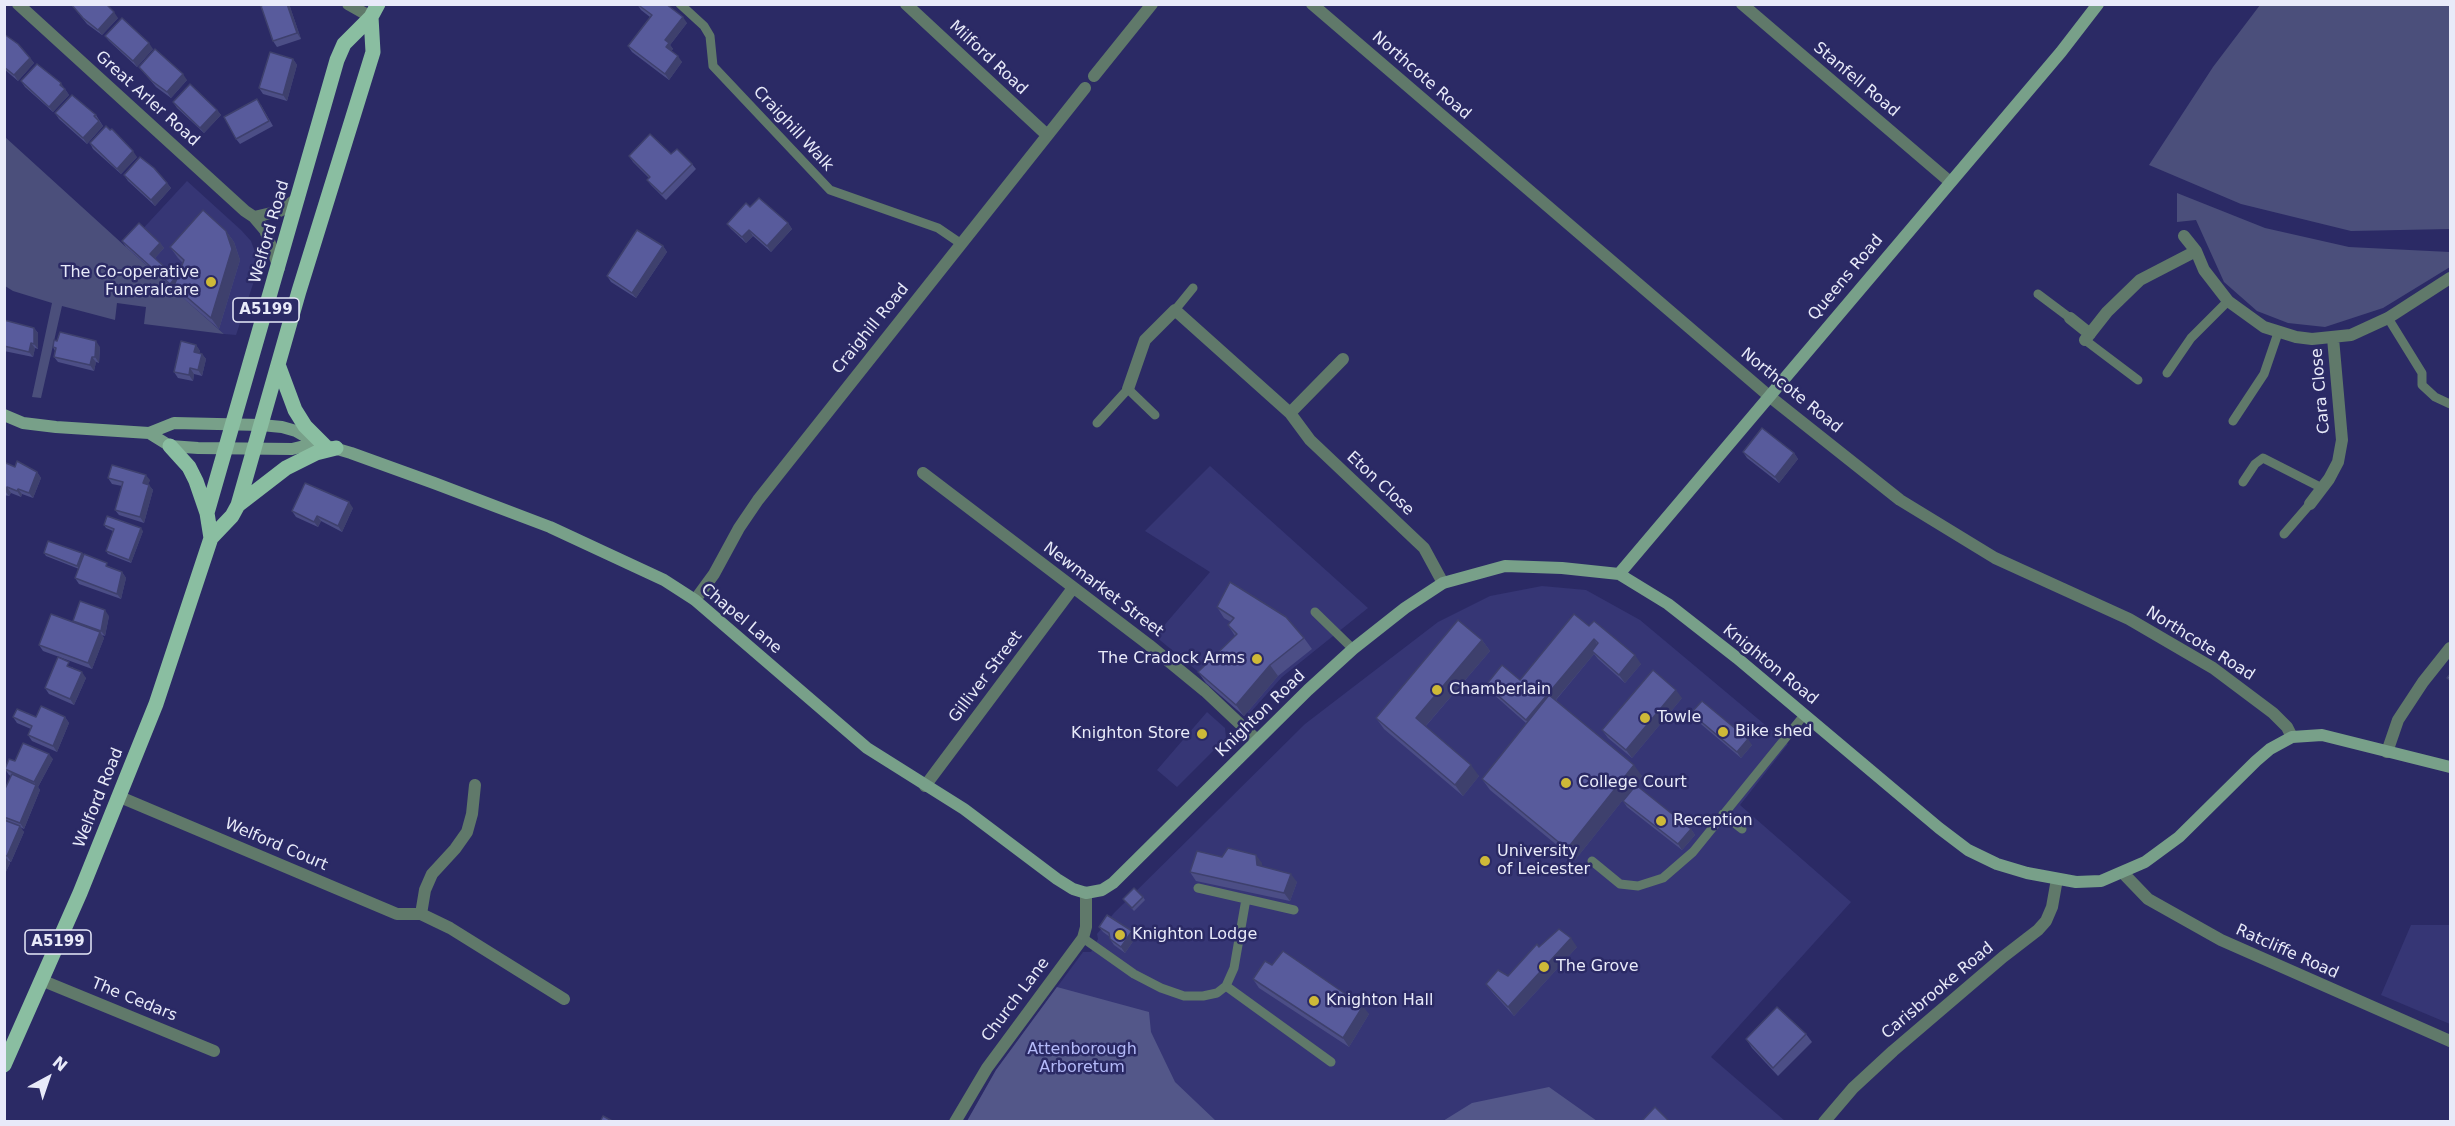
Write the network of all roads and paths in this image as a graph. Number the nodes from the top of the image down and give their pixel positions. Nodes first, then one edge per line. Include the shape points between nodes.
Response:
1 (18, 4) edge
2 (348, 4) edge
3 (680, 4) edge
4 (906, 4) edge
5 (1152, 4) edge
6 (1312, 4) edge
7 (1742, 4) edge
8 (2098, 4) edge
9 (375, 11) edge
10 (1094, 76) dead end
11 (1085, 88) dead end
12 (1047, 135) junction
13 (1949, 181) junction
14 (300, 197) junction
15 (254, 217) junction
16 (2184, 236) dead end
17 (960, 243) junction
18 (2196, 251) junction
19 (279, 268) junction
20 (2451, 278) edge
21 (1193, 288) dead end
22 (2038, 294) dead end
23 (2228, 301) junction
24 (1175, 310) junction
25 (2070, 318) joint
26 (2388, 318) junction
27 (2278, 333) junction
28 (2087, 337) junction
29 (2333, 338) junction
30 (1343, 359) dead end
31 (279, 367) junction
32 (2167, 373) dead end
33 (2138, 380) dead end
34 (1128, 389) junction
35 (1769, 396) junction
36 (2451, 404) edge
37 (1290, 413) junction
38 (4, 415) edge
39 (1155, 415) dead end
40 (2233, 421) dead end
41 (1097, 423) dead end
42 (233, 424) junction
43 (261, 425) junction
44 (148, 433) junction
45 (326, 445) junction
46 (170, 446) junction
47 (226, 448) junction
48 (254, 448) junction
49 (923, 473) dead end
50 (2243, 482) dead end
51 (2322, 488) junction
52 (2310, 504) joint
53 (238, 505) junction
54 (207, 513) junction
55 (2284, 534) dead end
56 (211, 538) junction
57 (1619, 574) junction
58 (1443, 583) junction
59 (1073, 588) junction
60 (695, 600) junction
61 (1315, 612) dead end
62 (2451, 648) edge
63 (1353, 650) junction
64 (1805, 714) junction
65 (2292, 737) junction
66 (1257, 740) junction
67 (2387, 752) junction
68 (2451, 767) edge
69 (475, 785) dead end
70 (925, 786) junction
71 (120, 797) junction
72 (1724, 814) junction
73 (1742, 829) dead end
74 (1592, 861) dead end
75 (2123, 873) junction
76 (2057, 879) junction
77 (1198, 888) edge
78 (1086, 892) junction
79 (1246, 900) junction
80 (1294, 910) dead end
81 (421, 914) junction
82 (1079, 942) junction
83 (41, 980) junction
84 (1226, 986) junction
85 (564, 999) dead end
86 (2451, 1041) edge
87 (214, 1051) dead end
88 (1331, 1062) dead end
89 (4, 1065) edge
90 (955, 1122) edge
91 (1824, 1122) edge

1 - 15 street, Great Arler Road
2 - 9 street
3 - 17 lane, Craighill Walk via 710,36 713,66 830,189 938,228
4 - 12 street, Milford Road
5 - 10 street
6 - 35 street, Northcote Road
7 - 13 street, Stanfell Road
8 - 13 street, Queens Road
9 - 14 main road, Welford Road / A5199 via 344,44 337,60
9 - 31 main road, Welford Road / A5199 via 373,52
11 - 12 street, Craighill Road
12 - 17 street, Craighill Road
13 - 35 street, Queens Road
14 - 15 street via 280,211
14 - 19 main road, Welford Road / A5199
15 - 19 street, Great Arler Road via 265,231
16 - 18 street
17 - 60 street, Craighill Road via 758,500
18 - 23 street via 2204,270
18 - 28 street via 2140,280
19 - 42 main road, Welford Road / A5199
20 - 26 street
21 - 24 lane
22 - 25 lane
23 - 27 street
23 - 32 lane via 2191,338
24 - 34 street via 1145,340
24 - 37 street, Eton Close
25 - 28 street
26 - 29 street via 2351,335
26 - 36 lane via 2422,373 2422,385
27 - 29 street
27 - 40 lane via 2264,374
28 - 33 lane
29 - 51 street, Cara Close via 2342,440 2338,462
30 - 37 street
31 - 43 main road, Welford Road / A5199
31 - 45 main road via 305,426
34 - 39 lane
34 - 41 lane
35 - 57 street, Queens Road
35 - 65 street, Northcote Road via 1900,500 1939,526 1995,558 2129,619 2213,668 2272,713
37 - 58 street, Eton Close via 1310,440 1424,548
38 - 44 street via 24,423
42 - 43 street, Chapel Lane
42 - 44 street, Chapel Lane via 174,423
42 - 47 main road, Welford Road
43 - 45 street, Chapel Lane via 296,431
43 - 48 main road, Welford Road
44 - 46 street
45 - 48 street
45 - 53 main road via 286,468
45 - 60 street, Chapel Lane via 550,527 664,580
46 - 47 street
46 - 54 main road via 189,467
47 - 48 street
47 - 54 main road, Welford Road / A5199
48 - 53 main road, Welford Road / A5199
49 - 59 street, Newmarket Street
50 - 51 lane via 2263,458
51 - 52 street, Cara Close
52 - 55 lane
53 - 56 main road, Welford Road / A5199
54 - 56 main road, Welford Road / A5199
56 - 71 main road, Welford Road / A5199 via 156,704
57 - 58 street, Knighton Road via 1505,566
57 - 64 street, Knighton Road via 1668,604
58 - 63 street, Knighton Road
59 - 66 street, Newmarket Street via 1157,651
59 - 70 street, Gilliver Street
60 - 70 street, Chapel Lane via 867,748
61 - 63 lane
62 - 67 street via 2398,720
63 - 66 street, Knighton Road
64 - 72 lane
64 - 76 street, Knighton Road via 1968,850 1997,864
65 - 67 street, Knighton Road via 2322,735
65 - 75 street, Knighton Road via 2256,761 2180,837
66 - 78 street, Knighton Road via 1124,874 1102,890
67 - 68 street, Knighton Road
69 - 81 street via 467,832 432,874
70 - 78 street, Chapel Lane via 1003,837 1057,879
71 - 81 street, Welford Court via 397,914
71 - 83 main road, Welford Road / A5199
72 - 73 lane
72 - 74 lane via 1693,852 1663,878 1638,886 1620,885
75 - 76 street, Knighton Road via 2101,881
75 - 86 street, Ratcliffe Road via 2148,899 2221,940
76 - 91 street, Carisbrooke Road via 2052,907 2038,930 1893,1051
77 - 79 lane
78 - 82 street via 1086,927
79 - 80 lane
79 - 84 lane via 1234,968
81 - 85 street, Welford Court
82 - 84 lane via 1134,974 1184,996 1217,993
82 - 90 street, Church Lane via 987,1068
83 - 87 street, The Cedars
83 - 89 main road, Welford Road / A5199
84 - 88 lane

